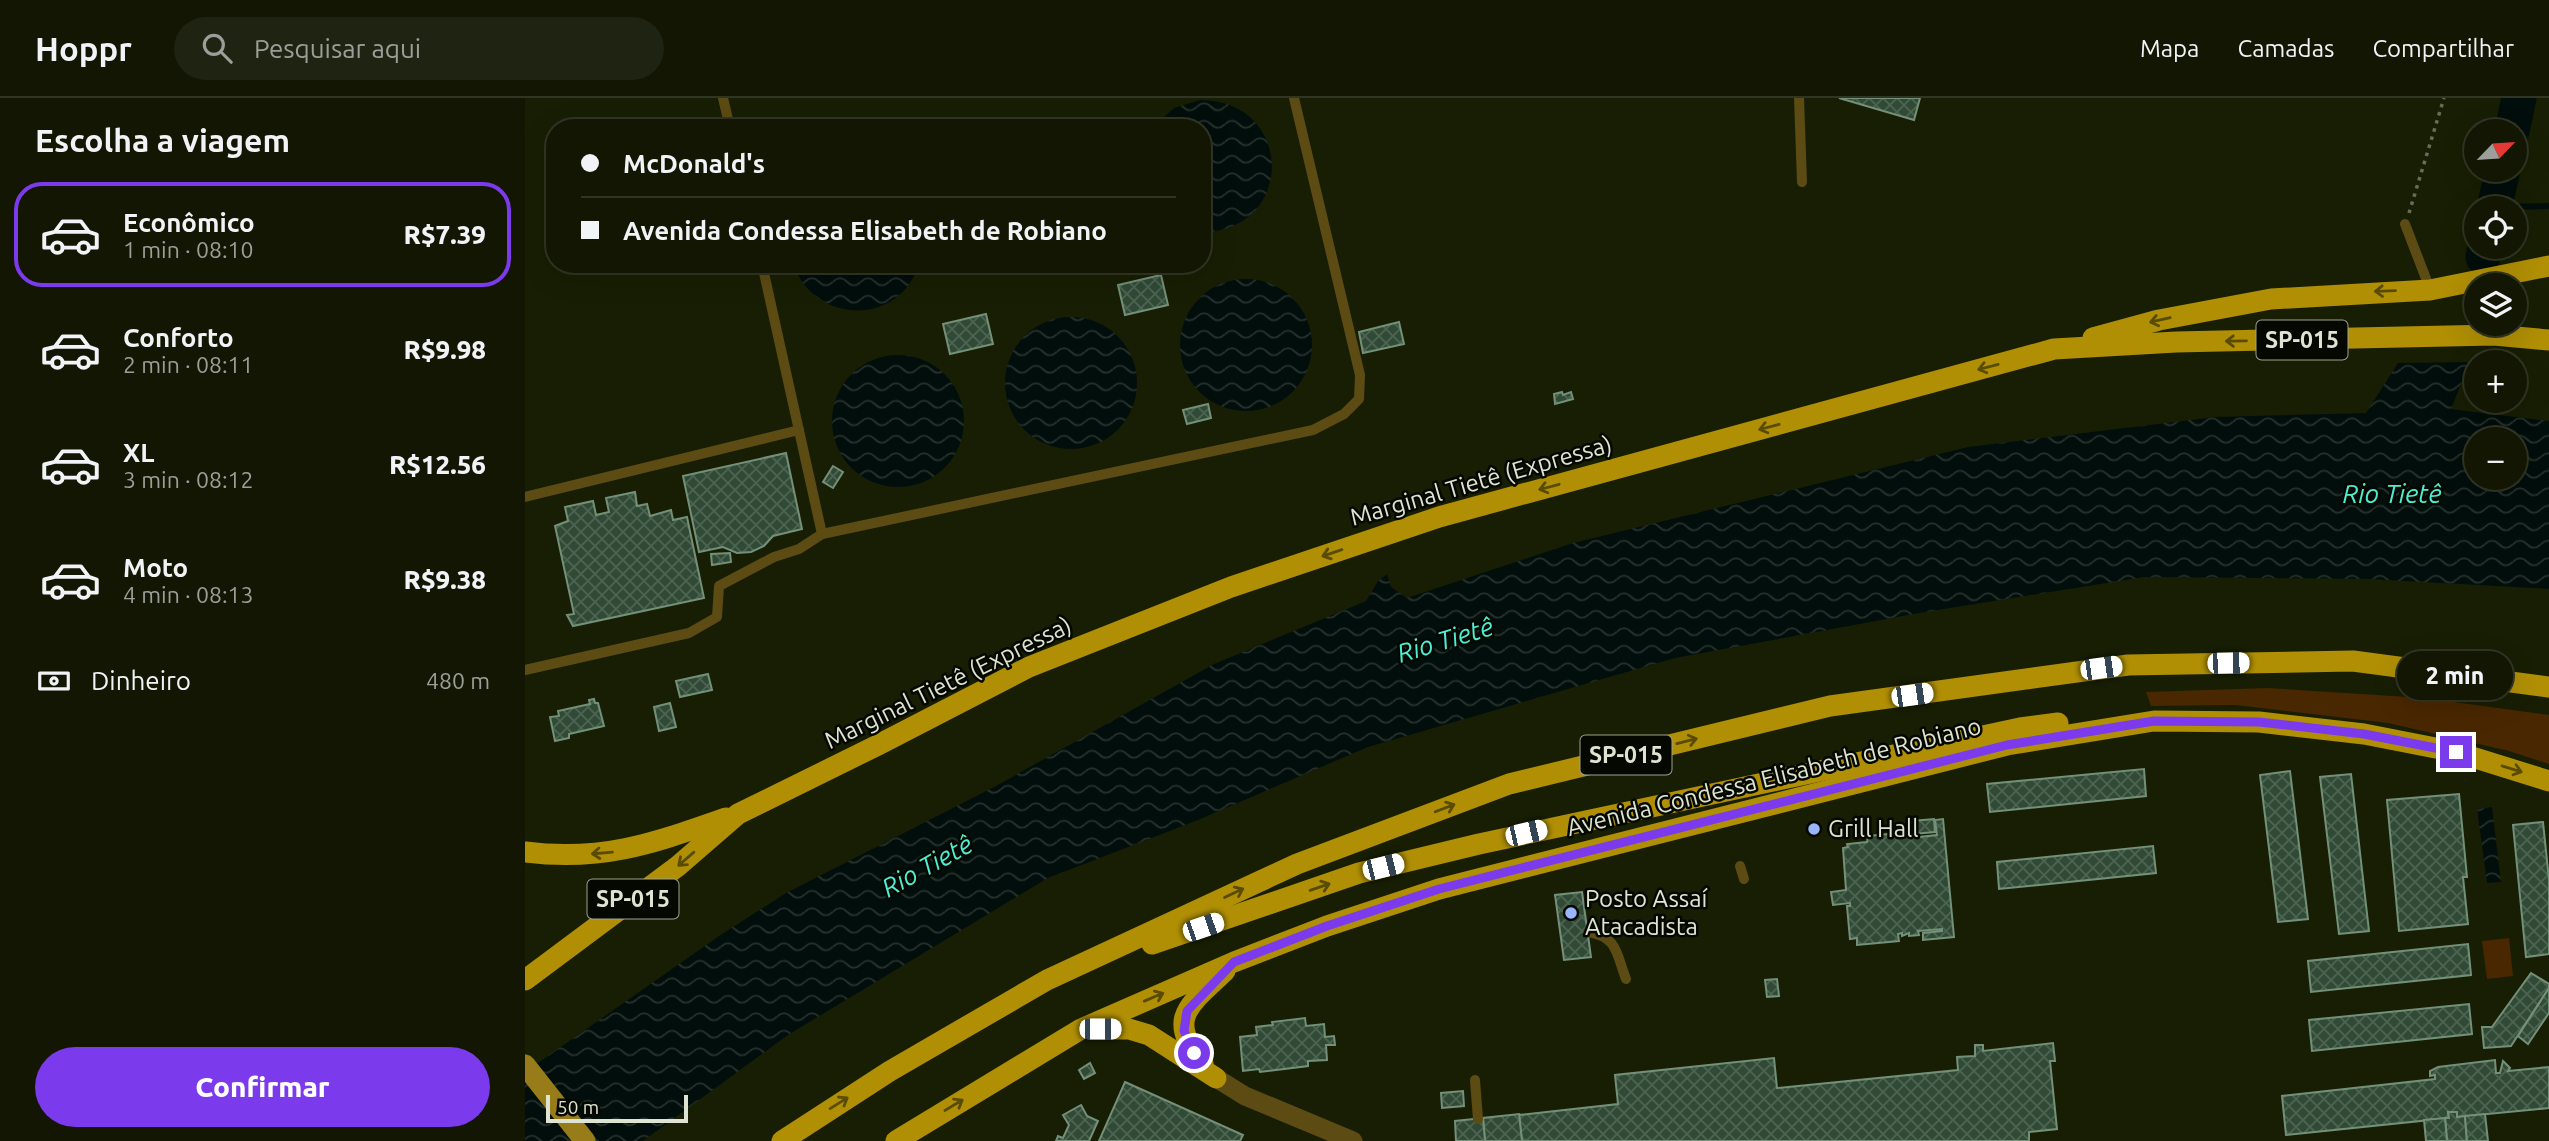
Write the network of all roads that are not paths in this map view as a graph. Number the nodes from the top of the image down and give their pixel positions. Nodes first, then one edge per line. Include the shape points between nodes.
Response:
1 (723, 98) edge
2 (1294, 98) edge
3 (1800, 98) edge
4 (728, 119) edge
5 (1802, 182) dead end
6 (2405, 225) road end
7 (2549, 265) edge
8 (764, 273) edge
9 (2430, 290) junction
10 (2549, 340) edge
11 (2054, 349) junction
12 (799, 430) junction
13 (525, 497) edge
14 (822, 534) junction
15 (525, 670) edge
16 (2549, 687) edge
17 (2154, 721) junction
18 (2549, 780) edge
19 (738, 814) junction
20 (525, 852) edge
21 (1740, 866) dead end
22 (1744, 879) dead end
23 (1588, 932) dead end
24 (1234, 962) junction
25 (1626, 979) dead end
26 (525, 980) edge
27 (1047, 980) junction
28 (1081, 1029) junction
29 (525, 1065) edge
30 (1216, 1078) junction
31 (1475, 1080) dead end
32 (1478, 1119) dead end
33 (585, 1141) edge
34 (782, 1141) edge
35 (896, 1141) edge
36 (1353, 1141) edge

1 - 4 lane
2 - 14 lane via 1360,375 1359,399 1344,414 1313,430
3 - 5 lane
6 - 9 lane
7 - 9 highway
8 - 12 lane
9 -> 11 highway via 2271,299 2159,320
10 -> 11 highway, Marginal Tietê (Expressa) / SP-015 via 2494,335
11 -> 19 highway, Marginal Tietê (Expressa) / SP-015 via 1439,517 1231,587 1029,667
12 - 13 lane
12 - 14 lane
14 - 15 lane via 719,586 717,617 689,633
27 -> 16 highway, SP-015 via 1297,864 1509,784 1830,706 2129,664 2353,661
17 -> 18 highway, Avenida Condessa Elisabeth de Robiano via 2259,722 2364,734 2456,752
17 - 24 highway, Avenida Condessa Elisabeth de Robiano via 2007,745 1439,889
27 -> 17 highway via 1359,873 1479,844 2020,727 2105,718
19 -> 20 highway via 645,846 607,853
19 -> 26 highway, Marginal Tietê (Expressa) / SP-015 via 678,866
21 - 22 lane
23 - 25 lane via 1611,940
28 -> 24 highway, Avenida Condessa Elisabeth de Robiano
24 - 30 highway via 1192,1004 1183,1024 1189,1046
34 -> 27 highway, SP-015 via 890,1071
28 - 30 highway via 1139,1032
35 -> 28 highway, Avenida Condessa Elisabeth de Robiano
29 - 33 main road
30 - 36 street via 1245,1096
31 - 32 lane

